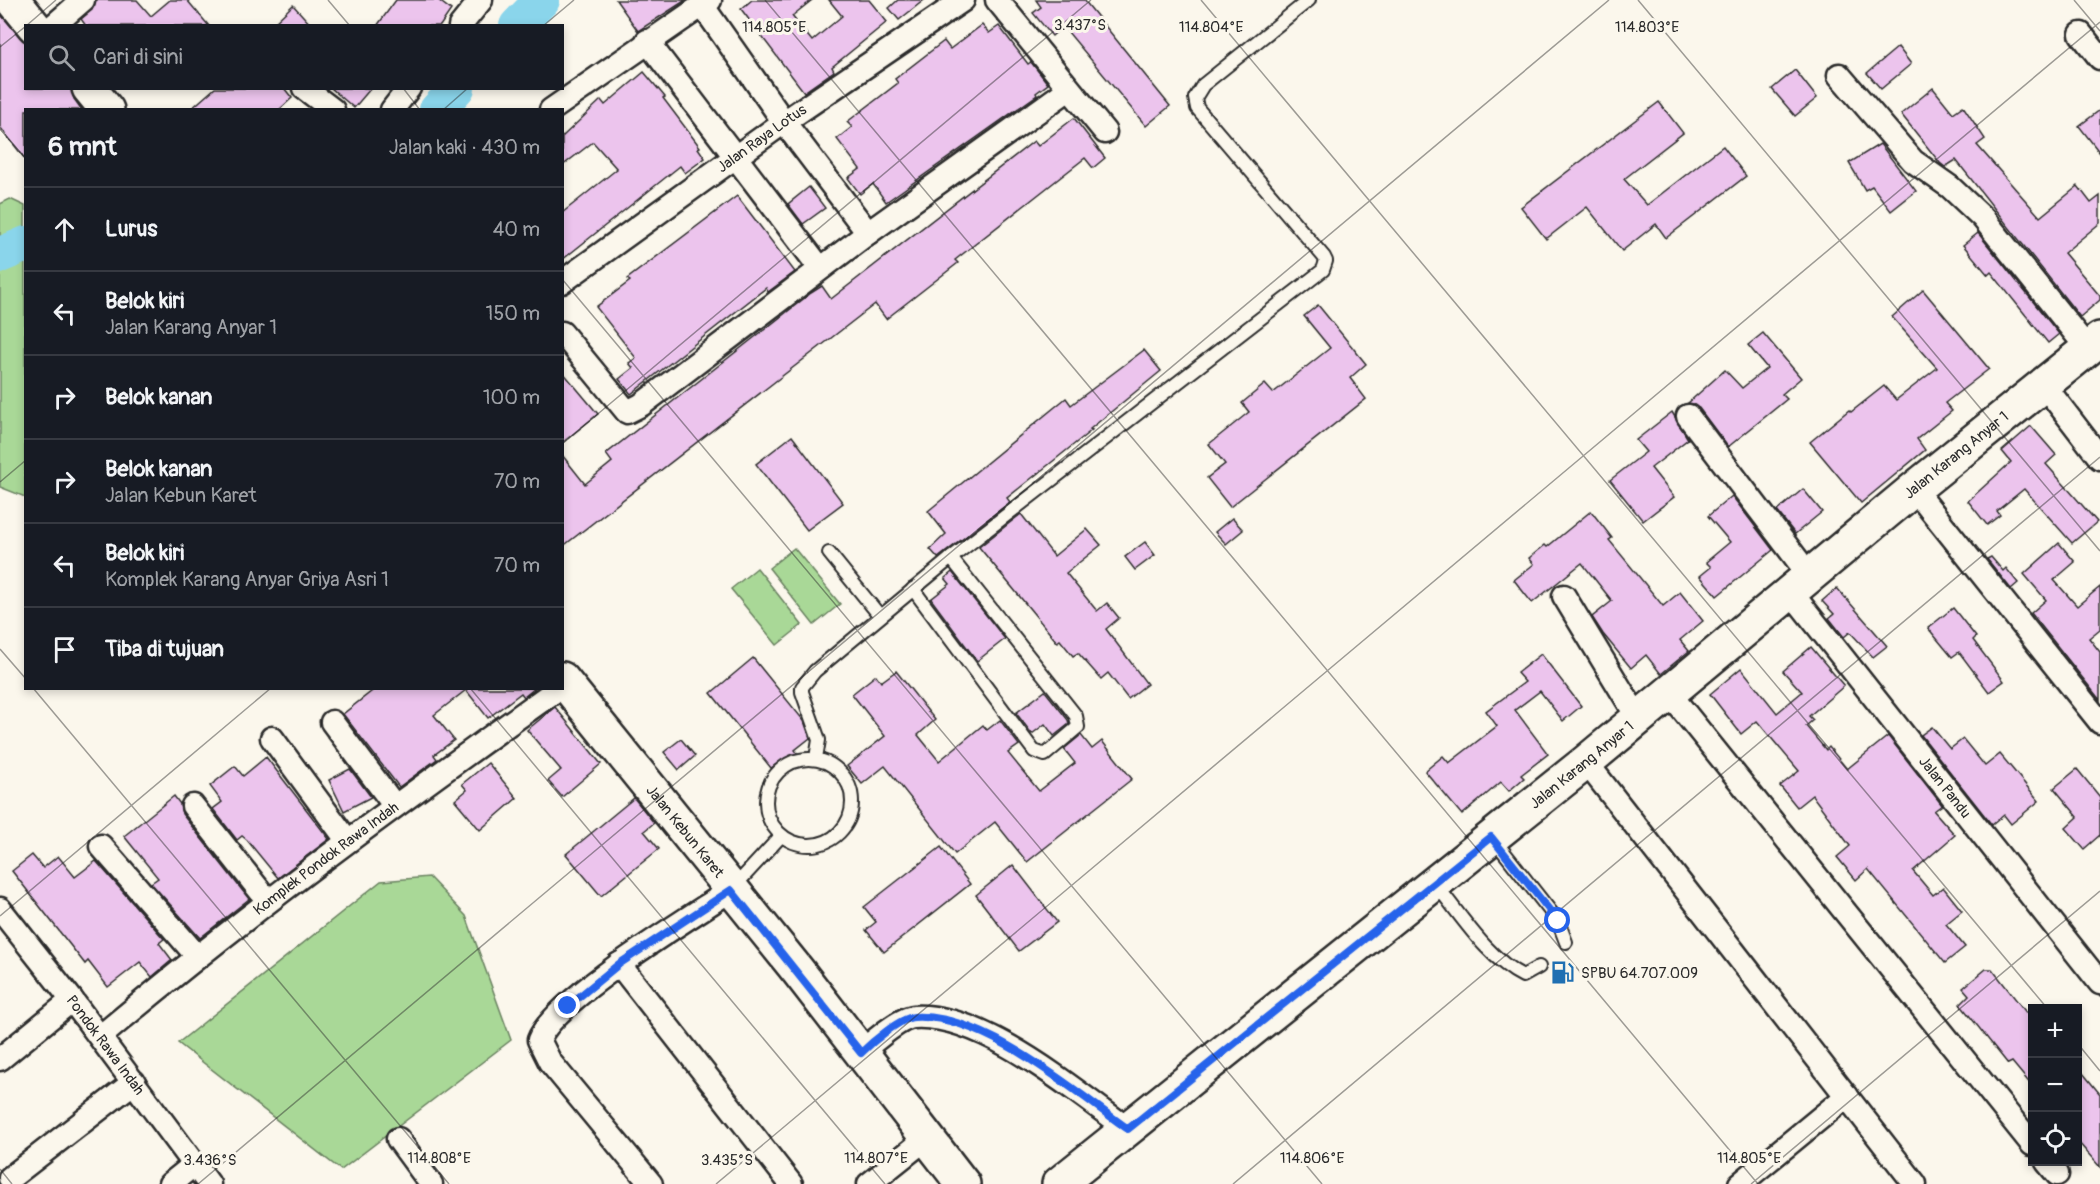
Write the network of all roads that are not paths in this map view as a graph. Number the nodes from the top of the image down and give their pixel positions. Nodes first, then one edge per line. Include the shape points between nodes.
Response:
1 (13, 0) edge
2 (83, 0) edge
3 (481, 0) edge
4 (963, 0) edge
5 (997, 0) edge
6 (1309, 0) edge
7 (706, 3) edge
8 (32, 24) edge
9 (55, 24) edge
10 (462, 24) edge
11 (2081, 34) dead end
12 (647, 41) junction
13 (2100, 58) edge
14 (1839, 75) dead end
15 (1069, 89) junction
16 (91, 90) edge
17 (307, 90) edge
18 (407, 90) edge
19 (105, 108) edge
20 (330, 108) edge
21 (394, 108) edge
22 (554, 108) edge
23 (784, 122) junction
24 (1105, 132) dead end
25 (735, 157) junction
26 (868, 233) junction
27 (820, 268) junction
28 (564, 281) edge
29 (564, 335) edge
30 (2094, 344) edge
31 (2044, 385) junction
32 (1688, 416) dead end
33 (2100, 458) edge
34 (1914, 489) junction
35 (829, 553) dead end
36 (951, 558) junction
37 (1799, 583) junction
38 (913, 589) junction
39 (1564, 596) dead end
40 (880, 616) junction
41 (564, 686) edge
42 (554, 690) edge
43 (1669, 693) junction
44 (1638, 718) junction
45 (332, 722) dead end
46 (2100, 722) edge
47 (272, 738) dead end
48 (816, 758) junction
49 (1586, 762) junction
50 (193, 806) dead end
51 (394, 806) junction
52 (781, 836) junction
53 (1491, 837) junction
54 (346, 840) junction
55 (101, 846) dead end
56 (1434, 882) junction
57 (731, 890) junction
58 (268, 901) junction
59 (0, 909) edge
60 (1566, 942) dead end
61 (197, 956) junction
62 (619, 964) junction
63 (1539, 967) dead end
64 (2100, 983) edge
65 (72, 1000) junction
66 (100, 1037) junction
67 (861, 1053) junction
68 (0, 1059) edge
69 (134, 1082) junction
70 (1847, 1096) junction
71 (1128, 1129) junction
72 (927, 1137) junction
73 (398, 1139) dead end
74 (2028, 1139) edge
75 (195, 1164) junction
76 (10, 1178) dead end
77 (170, 1184) edge
78 (209, 1184) edge
79 (431, 1184) edge
80 (651, 1184) edge
81 (791, 1184) edge
82 (869, 1184) edge
83 (963, 1184) edge
84 (1059, 1184) edge
85 (1740, 1184) edge
86 (1915, 1184) edge

1 - 8 main road
2 - 9 street
3 - 10 street
4 - 23 street, Jalan Raya Lotus
5 - 15 street
6 - 36 lane via 1203,85 1195,98 1197,108 1324,257 1323,270
7 - 12 street
7 - 23 street
11 - 13 street
12 - 22 street
12 - 25 street
14 - 30 street via 1913,161 1950,187 1983,218
15 - 24 street
15 - 26 street
16 - 19 main road
17 - 20 street
18 - 21 street
23 - 25 street, Jalan Raya Lotus
23 - 26 street
25 - 27 street
25 - 28 street, Jalan Raya Lotus
26 - 27 street
27 - 29 street via 671,384 627,412
30 - 31 main road, Jalan Karang Anyar 1
31 - 33 street
31 - 34 main road, Jalan Karang Anyar 1
32 - 37 street, Jalan Pandu
34 - 37 main road, Jalan Karang Anyar 1
34 - 46 street
35 - 40 lane
36 - 38 lane
36 - 38 lane via 1076,716 1078,727 1071,734 1045,755 1034,752
37 - 43 main road, Jalan Karang Anyar 1
37 - 64 street, Jalan Pandu
38 - 40 lane
39 - 44 street
40 - 48 lane via 815,671 802,687 820,745
41 - 57 main road, Jalan Kebun Karet
42 - 51 street, Komplek Pondok Rawa Indah
43 - 44 main road, Jalan Karang Anyar 1
43 - 74 street
44 - 49 main road, Jalan Karang Anyar 1
45 - 51 street
47 - 54 street
48 - 52 lane via 793,760 775,774 765,795 768,818
48 - 52 lane via 837,767 850,785 853,808 843,829 825,843 802,845
49 - 53 main road, Jalan Karang Anyar 1
49 - 70 street
50 - 58 street
51 - 54 street, Komplek Pondok Rawa Indah
52 - 57 lane
53 - 56 main road, Jalan Karang Anyar 1
53 - 60 lane via 1558,921
54 - 58 street, Komplek Pondok Rawa Indah
55 - 61 street
56 - 63 lane via 1510,969 1523,976
56 - 71 main road, Jalan Karang Anyar 1
57 - 62 street
57 - 67 main road, Jalan Kebun Karet
58 - 61 street, Komplek Pondok Rawa Indah
59 - 65 street, Pondok Rawa Indah
61 - 66 street, Komplek Pondok Rawa Indah
62 - 80 street via 554,1016 539,1040 550,1062
62 - 81 street
65 - 66 street, Pondok Rawa Indah
65 - 68 street
66 - 69 street, Pondok Rawa Indah
67 - 71 street via 874,1040 912,1017 947,1020 977,1029 1039,1066
67 - 72 main road, Jalan Kebun Karet
69 - 75 street, Pondok Rawa Indah
69 - 76 street
70 - 85 street
70 - 86 street
71 - 84 main road, Jalan Karang Anyar 1
72 - 82 street
72 - 83 main road, Jalan Kebun Karet
73 - 79 street
75 - 77 street
75 - 78 street, Pondok Rawa Indah

